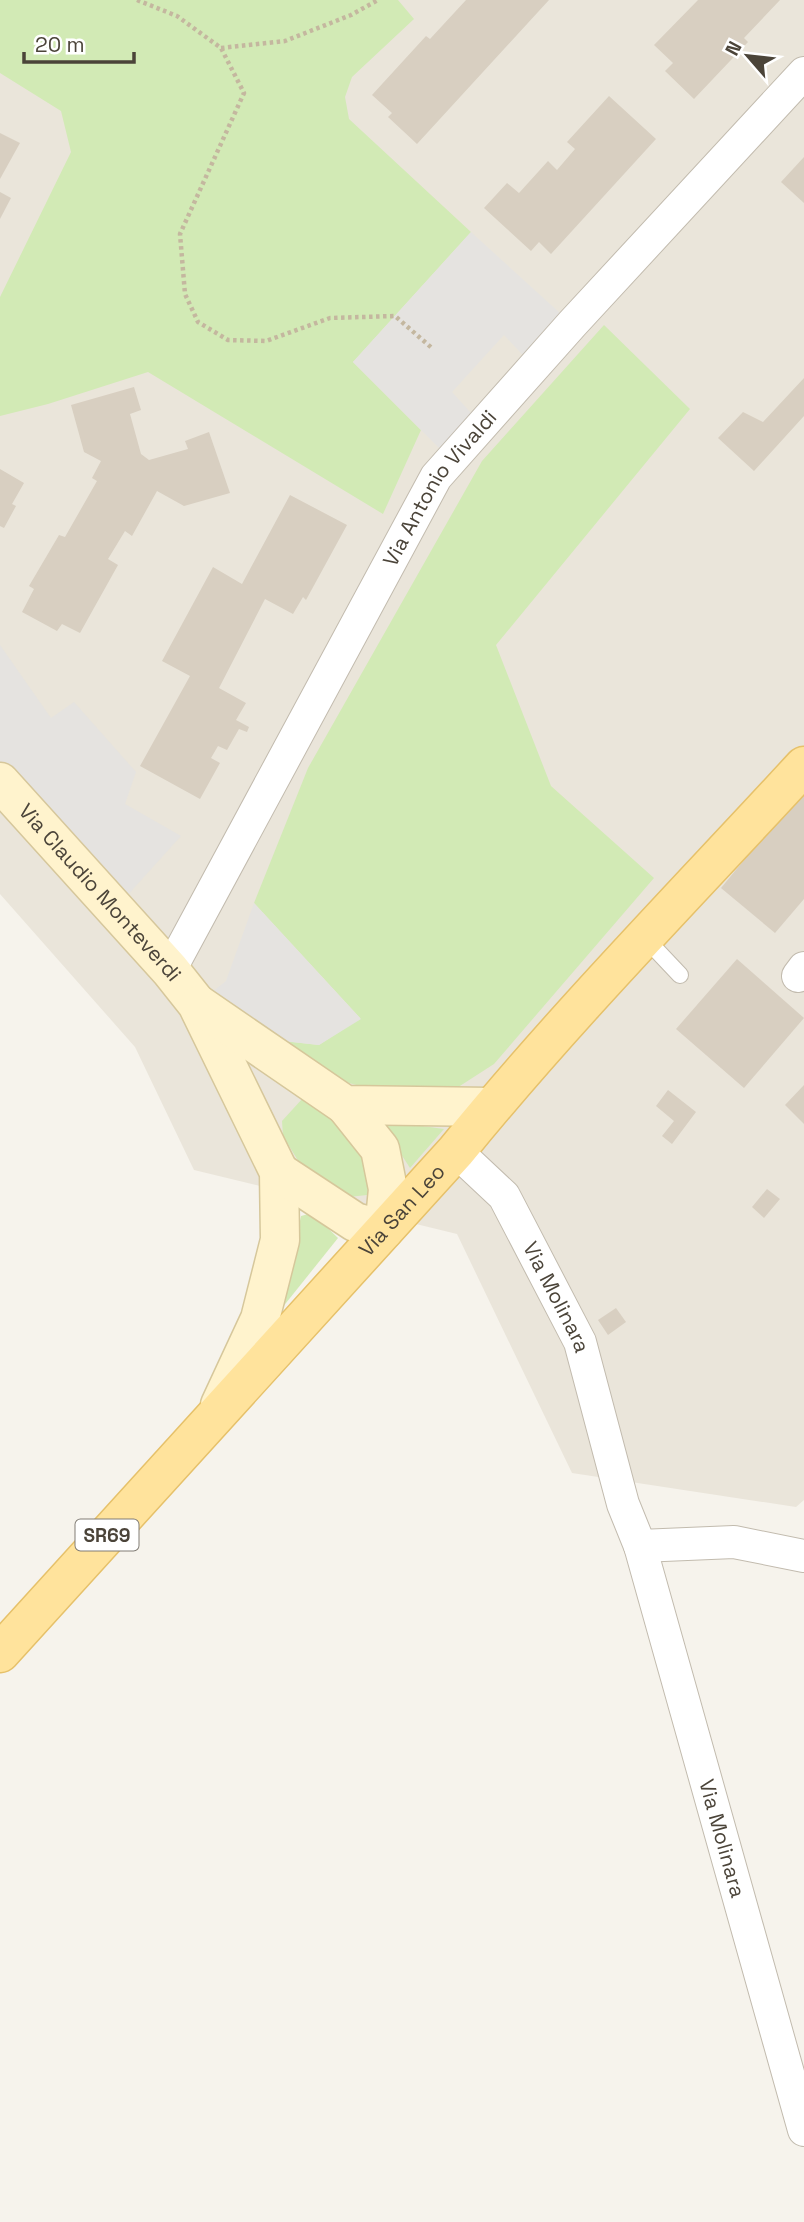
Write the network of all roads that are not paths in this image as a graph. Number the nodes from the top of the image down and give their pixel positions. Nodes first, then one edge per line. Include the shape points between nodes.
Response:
1 (804, 73) edge
2 (804, 766) edge
3 (0, 782) edge
4 (645, 938) junction
5 (170, 970) junction
6 (680, 975) dead end
7 (197, 1004) junction
8 (345, 1105) junction
9 (491, 1107) junction
10 (456, 1151) junction
11 (279, 1172) junction
12 (384, 1230) junction
13 (214, 1416) junction
14 (640, 1546) junction
15 (804, 1556) edge
16 (0, 1653) edge
17 (804, 2130) edge

1 - 5 street, Via Antonio Vivaldi via 436,477
2 - 4 main road, Via San Leo
3 - 5 street, Via Claudio Monteverdi
4 - 6 lane
4 - 9 main road, Via San Leo
5 - 7 street, Via Claudio Monteverdi
7 - 8 street
7 - 11 street
8 - 9 street
8 - 12 street via 380,1149 387,1189
9 - 10 main road, Via San Leo
10 - 12 main road, Via San Leo
10 - 14 street, Via Molinara via 504,1196 580,1342 623,1504
11 - 12 street via 355,1222
11 - 13 street via 281,1240 260,1319
12 - 13 main road, Via San Leo
13 - 16 main road, Via San Leo / SR69
14 - 15 street via 734,1542
14 - 17 street, Via Molinara

